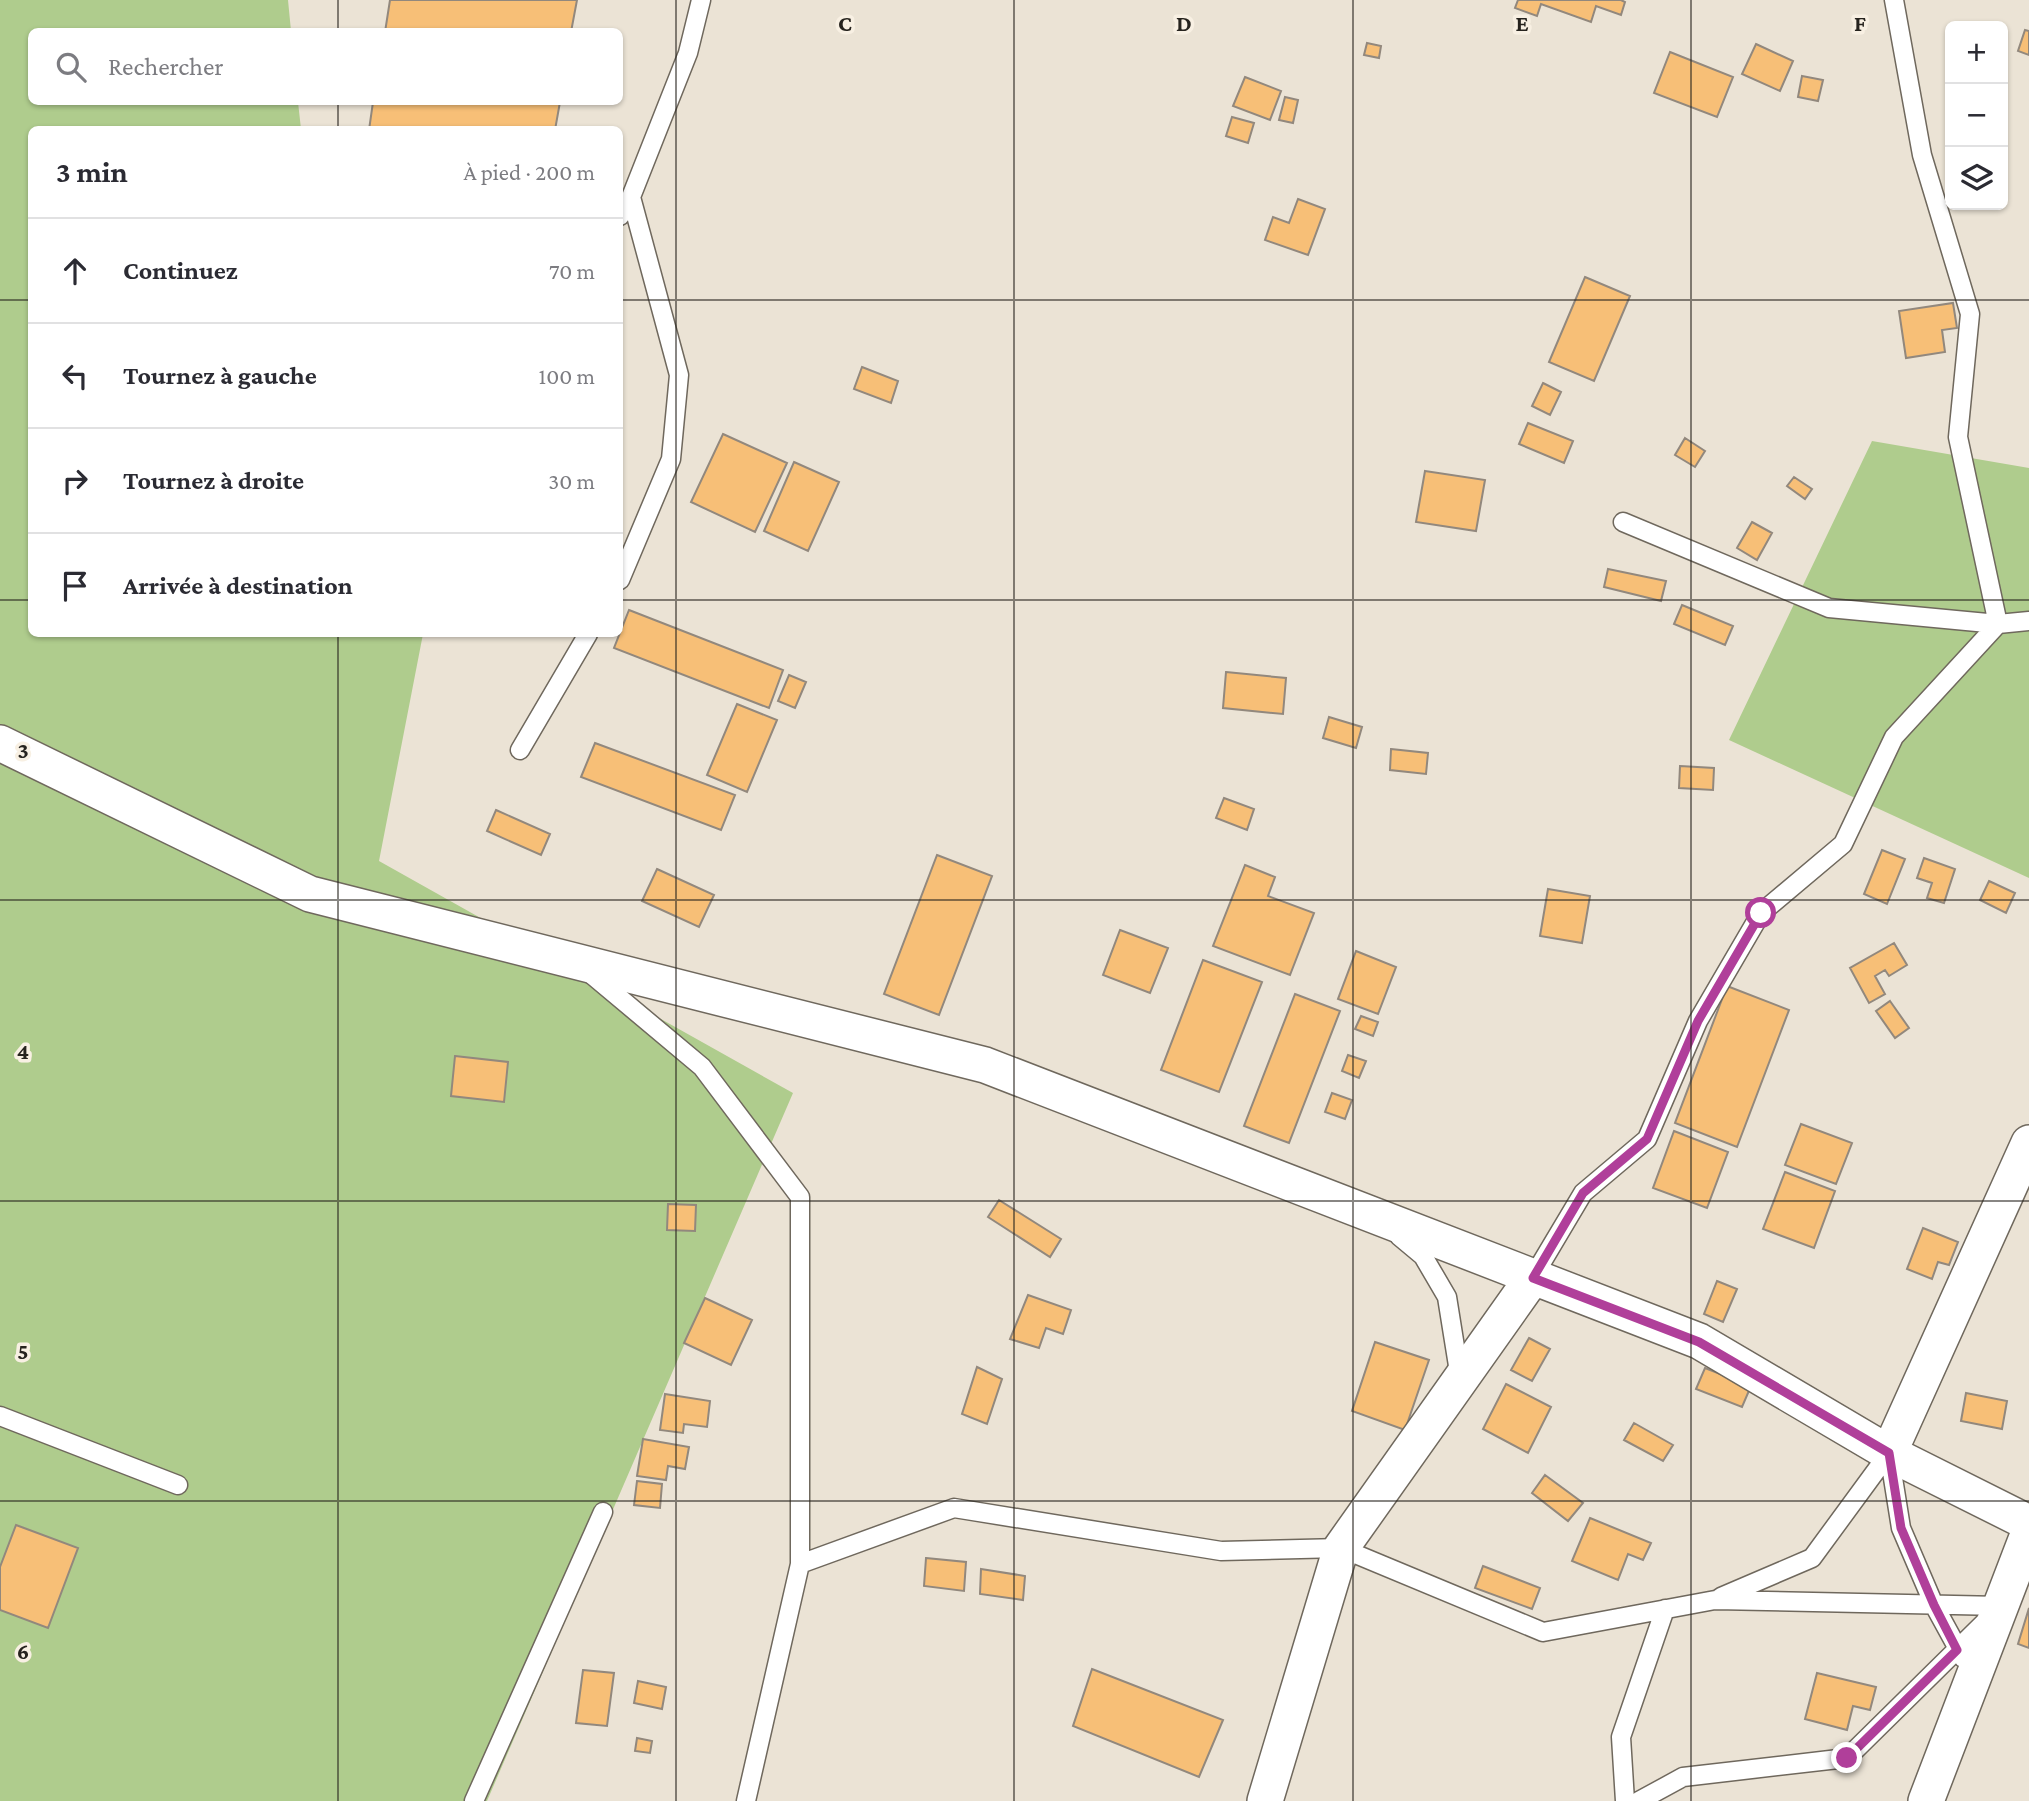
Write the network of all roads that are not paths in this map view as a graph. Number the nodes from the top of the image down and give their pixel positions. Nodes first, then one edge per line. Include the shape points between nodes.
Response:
1 (701, 0) edge
2 (1894, 0) edge
3 (631, 197) junction
4 (623, 211) edge
5 (1623, 522) dead end
6 (623, 573) edge
7 (2029, 621) edge
8 (1998, 624) junction
9 (586, 637) edge
10 (0, 743) edge
11 (520, 750) dead end
12 (578, 962) junction
13 (2029, 1143) edge
14 (1378, 1218) junction
15 (1533, 1278) junction
16 (1460, 1380) junction
17 (0, 1416) edge
18 (1889, 1453) junction
19 (178, 1485) dead end
20 (603, 1512) dead end
21 (2029, 1523) edge
22 (2029, 1532) edge
23 (1340, 1548) junction
24 (800, 1564) junction
25 (1715, 1600) junction
26 (1934, 1605) junction
27 (2001, 1606) junction
28 (1665, 1609) junction
29 (1966, 1662) junction
30 (474, 1801) edge
31 (746, 1801) edge
32 (1265, 1801) edge
33 (1625, 1801) edge
34 (1639, 1801) edge
35 (1926, 1801) edge

1 - 3 lane via 688,53
2 - 8 lane via 1922,155 1970,314 1958,437
3 - 4 lane
3 - 6 lane via 679,375 671,459
5 - 8 lane via 1829,608
7 - 8 lane
8 - 15 lane via 1894,737 1843,844 1761,913 1698,1021 1647,1139 1583,1193
9 - 11 lane
10 - 12 street via 310,894
12 - 14 street via 985,1065
12 - 24 lane via 702,1067 800,1197
13 - 18 street
14 - 15 street
14 - 16 lane via 1423,1256 1447,1297
15 - 16 street
15 - 18 street via 1699,1342
16 - 23 street
17 - 19 lane
18 - 21 street
18 - 25 lane via 1812,1558
18 - 26 lane via 1901,1528
20 - 30 lane
22 - 27 street
23 - 24 lane via 1221,1551 954,1508
23 - 28 lane via 1542,1632
23 - 32 street
24 - 31 lane
25 - 26 lane
25 - 28 lane
26 - 27 lane
26 - 29 lane
27 - 29 street
28 - 33 lane via 1620,1737
29 - 34 lane via 1847,1758 1683,1777
29 - 35 street

